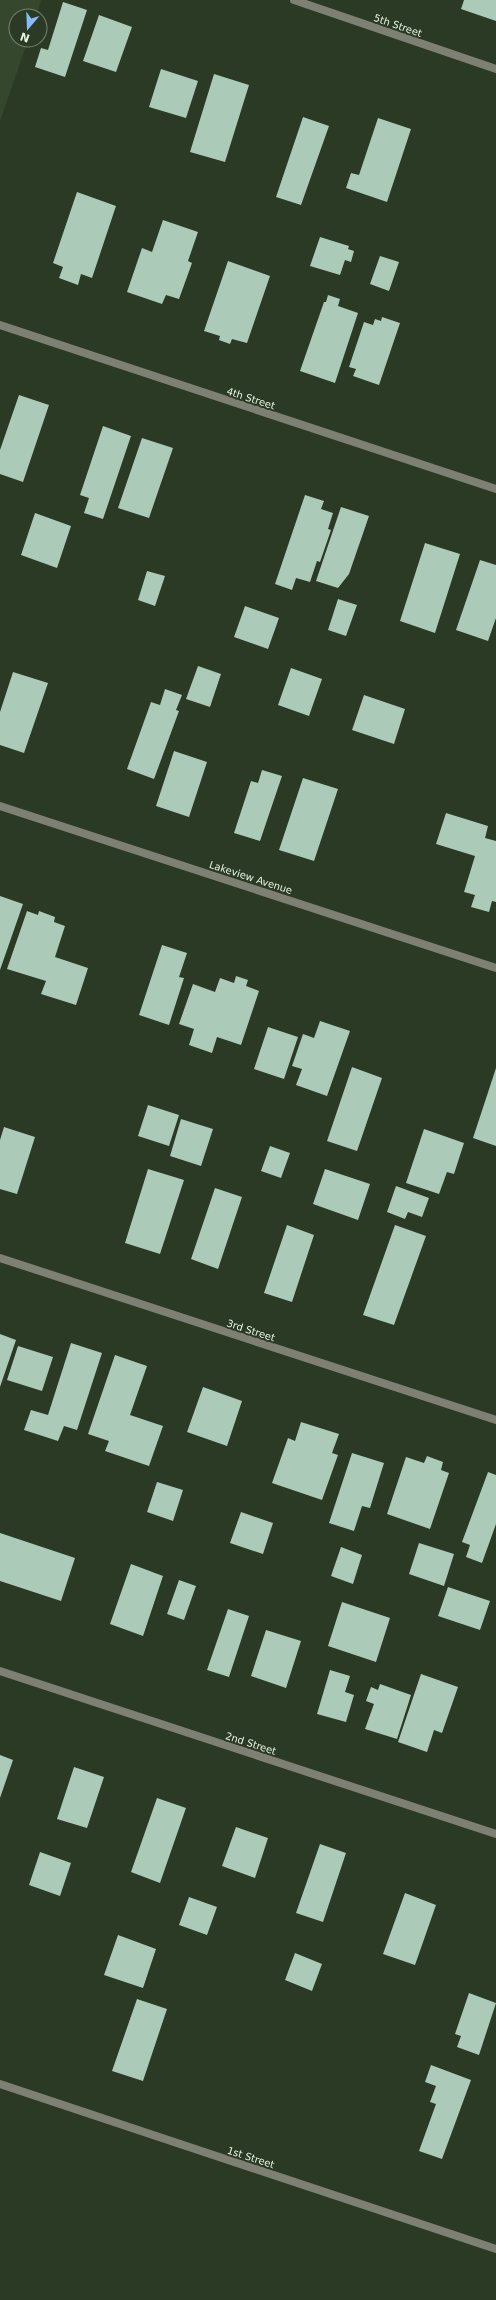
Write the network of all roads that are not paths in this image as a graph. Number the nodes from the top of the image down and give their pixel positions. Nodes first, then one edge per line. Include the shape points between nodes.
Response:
1 (294, 0) edge
2 (496, 69) edge
3 (0, 325) edge
4 (496, 489) edge
5 (0, 806) edge
6 (496, 968) edge
7 (0, 1258) edge
8 (496, 1420) edge
9 (0, 1671) edge
10 (496, 1834) edge
11 (0, 2084) edge
12 (496, 2250) edge

1 - 2 street, 5th Street
3 - 4 street, 4th Street
5 - 6 street, Lakeview Avenue
7 - 8 street, 3rd Street
9 - 10 street, 2nd Street
11 - 12 street, 1st Street

